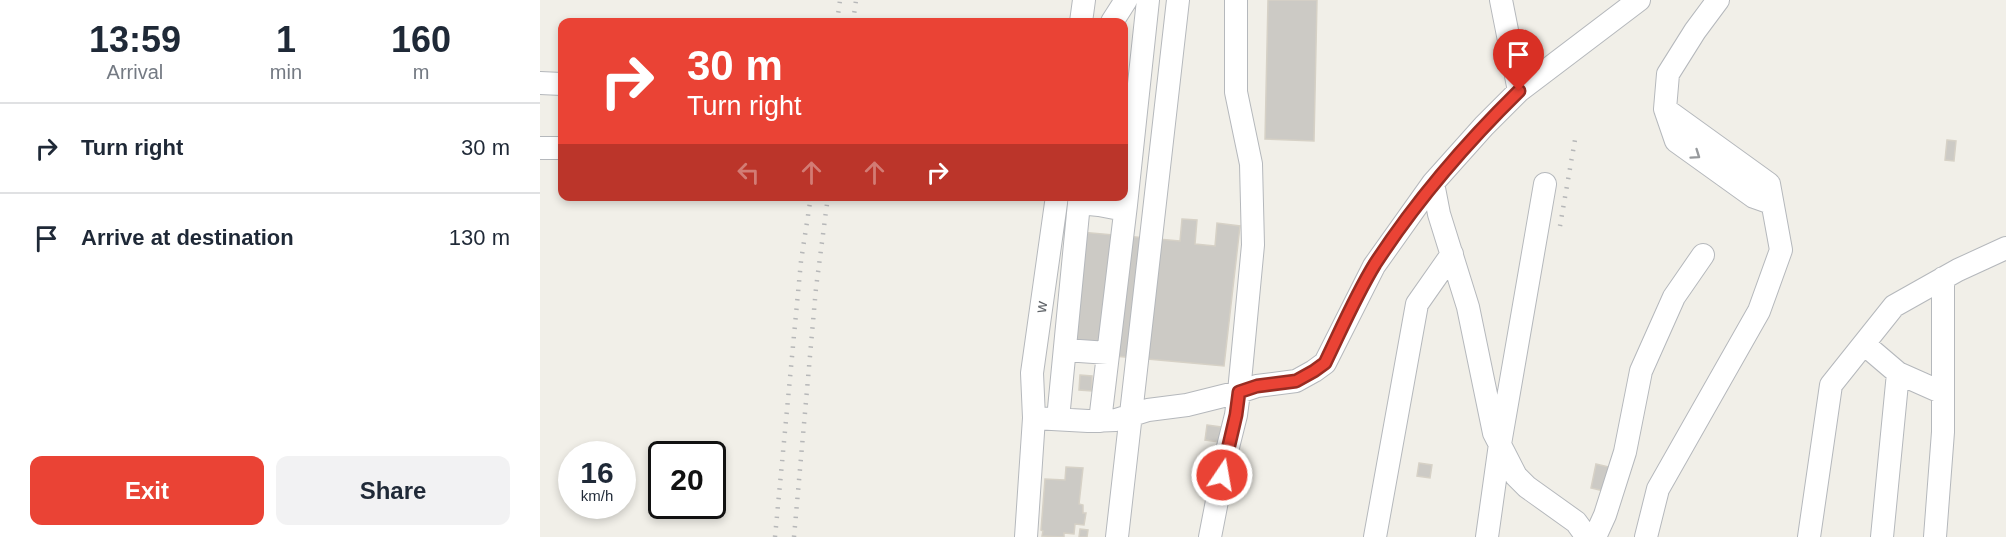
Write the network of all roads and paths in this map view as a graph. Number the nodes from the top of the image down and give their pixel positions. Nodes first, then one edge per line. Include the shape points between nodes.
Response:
1 (1084, 0) edge
2 (1126, 0) edge
3 (1148, 0) edge
4 (1178, 0) edge
5 (1236, 0) edge
6 (1501, 0) edge
7 (1639, 0) edge
8 (1718, 0) edge
9 (1082, 18) edge
10 (1115, 18) edge
11 (540, 83) edge
12 (558, 84) edge
13 (1519, 91) junction
14 (1130, 106) edge
15 (540, 148) edge
16 (558, 148) edge
17 (1128, 148) edge
18 (1433, 183) junction
19 (1545, 184) dead end
20 (1056, 201) edge
21 (1080, 201) edge
22 (1085, 201) edge
23 (1125, 201) edge
24 (1125, 210) junction
25 (2006, 248) edge
26 (1452, 254) junction
27 (1703, 255) dead end
28 (1943, 278) junction
29 (1863, 344) junction
30 (1065, 350) junction
31 (1108, 353) junction
32 (1898, 373) junction
33 (1239, 392) junction
34 (1943, 393) junction
35 (1131, 416) junction
36 (1034, 418) junction
37 (1058, 419) junction
38 (1100, 421) junction
39 (1500, 444) junction
40 (1026, 537) edge
41 (1117, 537) edge
42 (1210, 537) edge
43 (1375, 537) edge
44 (1487, 537) edge
45 (1587, 537) edge
46 (1595, 537) edge
47 (1646, 537) edge
48 (1809, 537) edge
49 (1882, 537) edge
50 (1935, 537) edge

1 - 9 lane
2 - 10 lane
3 - 14 lane
4 - 35 lane
5 - 33 lane via 1236,92 1251,164 1254,245
6 - 13 lane
7 - 13 lane
8 - 47 lane via 1668,74 1665,109 1676,141 1754,196 1770,193 1781,250 1759,311 1658,489
11 - 12 lane
13 - 18 lane
14 - 17 lane
15 - 16 lane
18 - 26 lane
18 - 33 lane via 1374,266 1325,363 1296,381
19 - 39 lane
20 - 36 lane, w via 1032,373
21 - 30 lane
22 - 24 lane
23 - 24 lane
24 - 31 lane
25 - 28 lane
26 - 39 lane via 1468,307 1494,433
26 - 43 lane via 1417,304
27 - 46 lane via 1674,297 1641,371 1625,452
28 - 29 lane via 1894,306
28 - 34 lane
29 - 32 lane
29 - 48 lane via 1831,385
30 - 31 lane
30 - 37 lane
31 - 38 lane
32 - 34 lane
32 - 49 lane
33 - 35 lane
33 - 42 lane
34 - 50 lane
35 - 38 lane
35 - 41 lane
36 - 37 lane
36 - 40 lane, w
37 - 38 lane
39 - 44 lane
39 - 45 lane via 1516,476 1576,522

